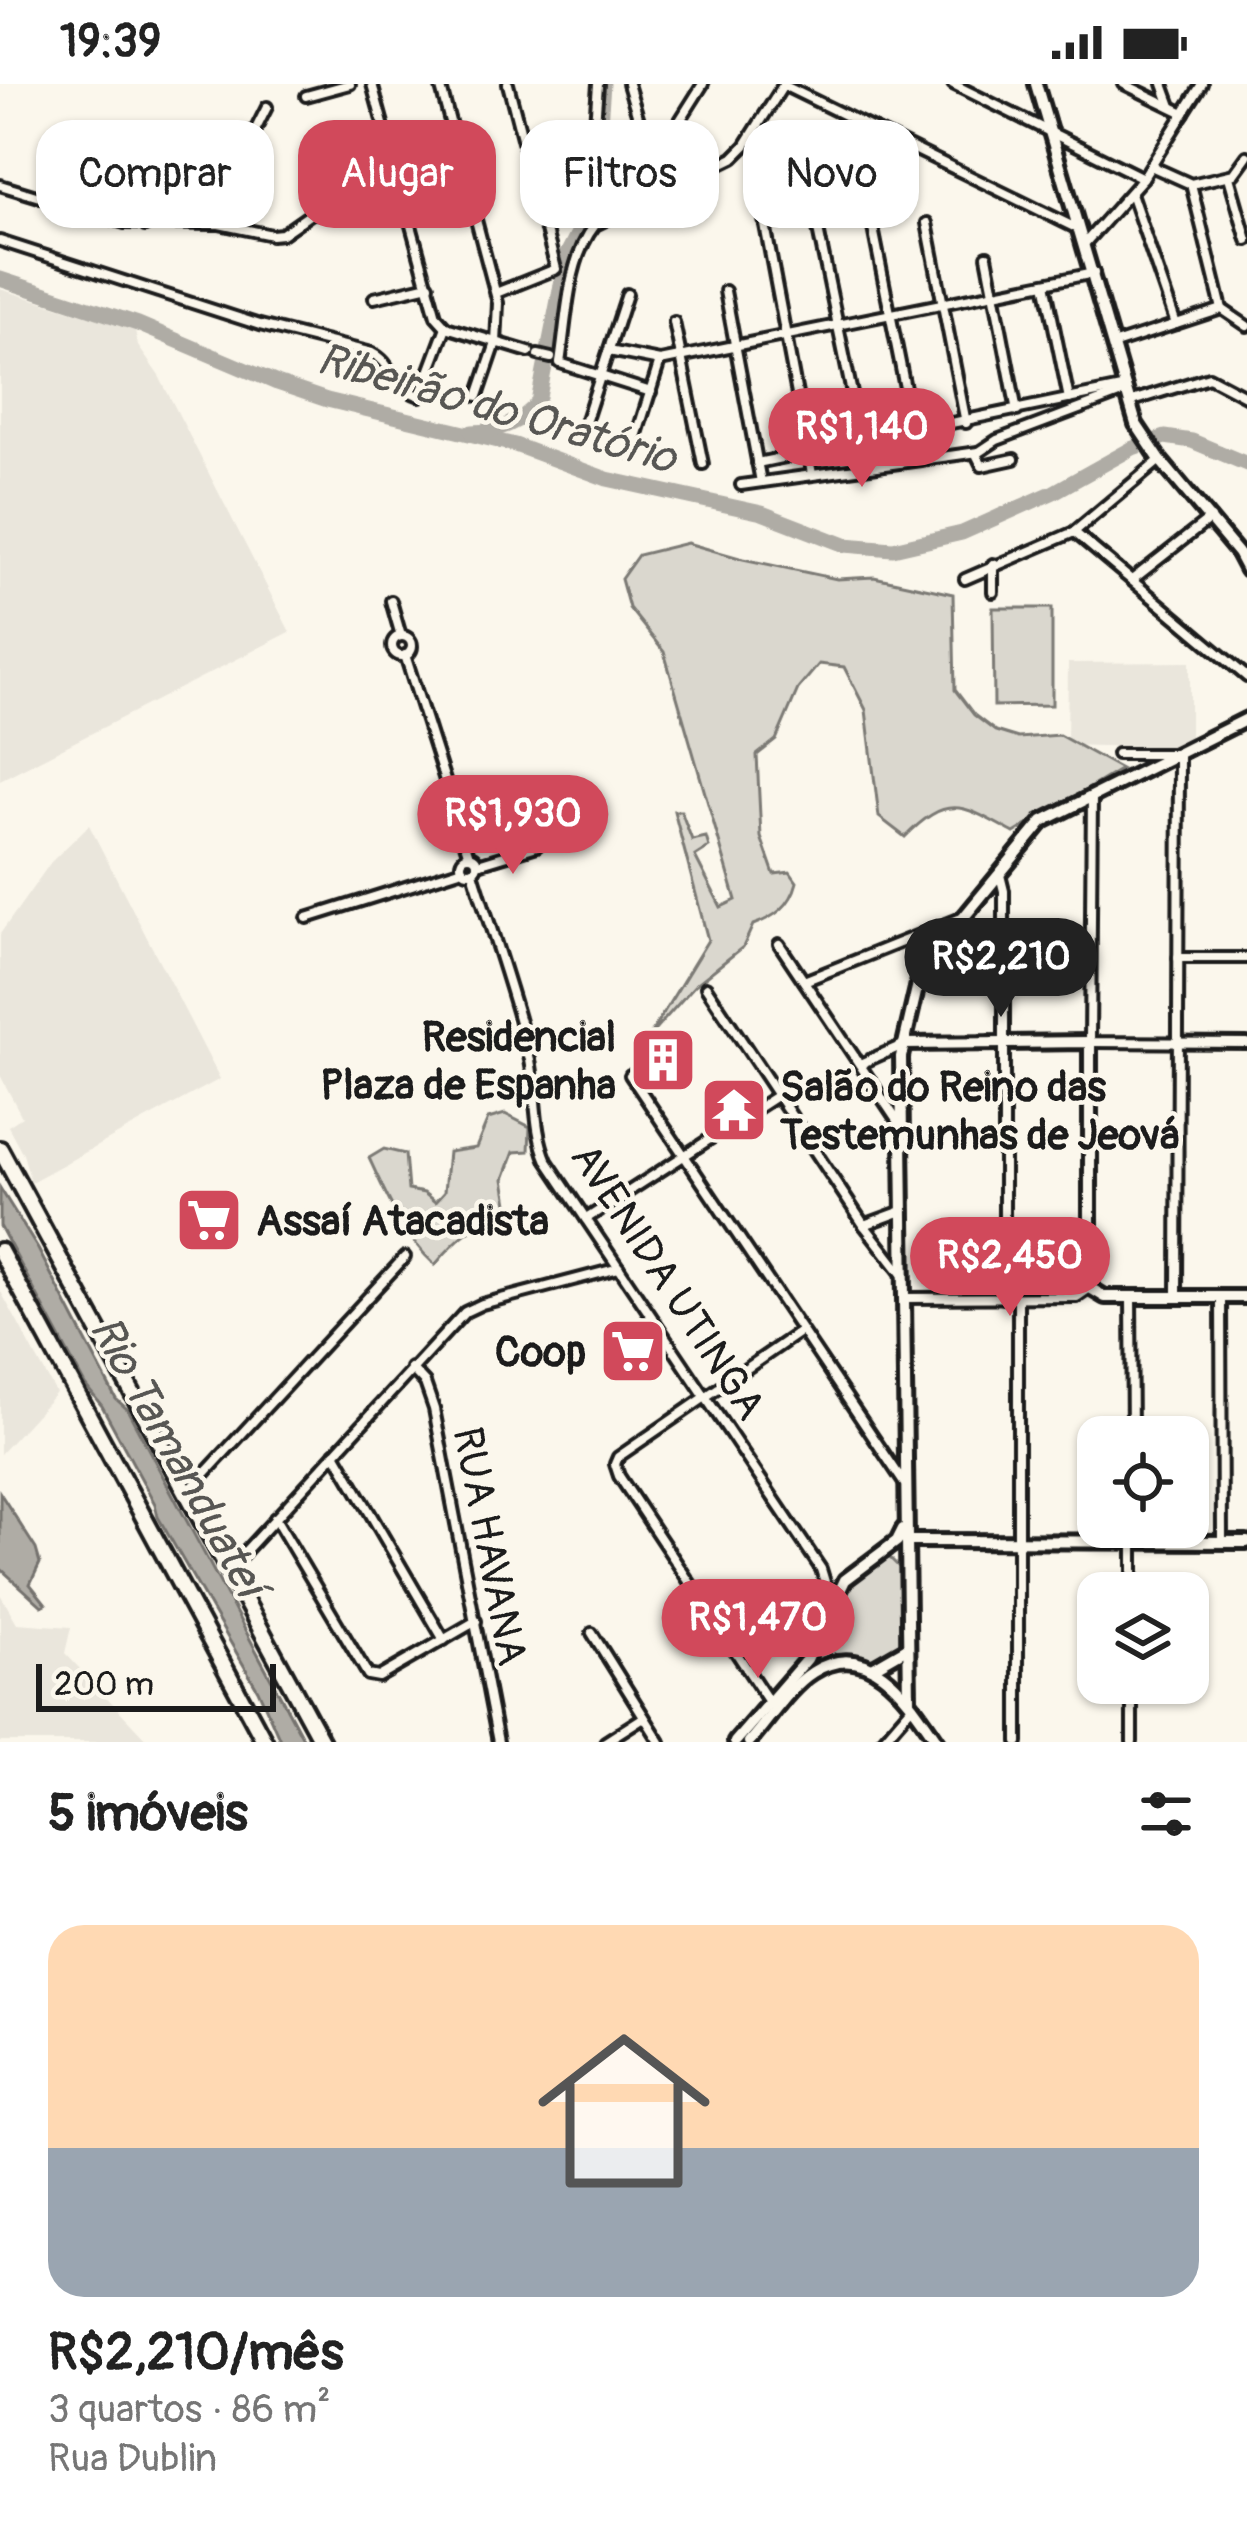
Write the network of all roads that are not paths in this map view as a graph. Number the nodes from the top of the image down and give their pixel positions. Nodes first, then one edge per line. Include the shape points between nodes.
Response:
1 (350, 84) edge
2 (374, 84) edge
3 (440, 84) edge
4 (508, 84) edge
5 (598, 84) edge
6 (629, 84) edge
7 (703, 84) edge
8 (953, 84) edge
9 (1036, 84) edge
10 (1124, 84) edge
11 (1163, 84) edge
12 (1202, 84) edge
13 (783, 85) edge
14 (305, 96) dead end
15 (267, 107) dead end
16 (1171, 107) junction
17 (1184, 113) junction
18 (260, 120) edge
19 (383, 120) edge
20 (595, 120) edge
21 (639, 120) edge
22 (680, 120) edge
23 (1051, 131) junction
24 (1245, 164) edge
25 (719, 166) edge
26 (1150, 166) junction
27 (1229, 176) junction
28 (1143, 178) junction
29 (1191, 184) junction
30 (0, 185) edge
31 (1131, 193) junction
32 (36, 195) edge
33 (298, 223) edge
34 (927, 223) dead end
35 (241, 228) edge
36 (412, 228) edge
37 (593, 228) edge
38 (765, 228) edge
39 (819, 228) edge
40 (873, 228) edge
41 (1081, 230) junction
42 (1247, 240) edge
43 (0, 241) edge
44 (1085, 244) junction
45 (987, 256) dead end
46 (1094, 273) junction
47 (1045, 283) junction
48 (430, 285) junction
49 (725, 291) dead end
50 (993, 292) junction
51 (496, 293) junction
52 (627, 294) dead end
53 (374, 298) dead end
54 (941, 302) junction
55 (1222, 310) junction
56 (890, 314) junction
57 (674, 322) dead end
58 (838, 323) junction
59 (1176, 324) junction
60 (1247, 326) edge
61 (446, 327) junction
62 (785, 334) junction
63 (496, 343) junction
64 (734, 344) junction
65 (1115, 344) junction
66 (609, 350) junction
67 (682, 355) junction
68 (556, 361) junction
69 (660, 361) junction
70 (601, 376) junction
71 (651, 392) junction
72 (1129, 393) junction
73 (478, 396) dead end
74 (1247, 397) edge
75 (1070, 399) junction
76 (1017, 411) junction
77 (966, 423) junction
78 (914, 433) junction
79 (580, 438) dead end
80 (862, 442) junction
81 (808, 452) junction
82 (978, 452) junction
83 (631, 453) dead end
84 (1014, 459) dead end
85 (757, 460) junction
86 (1160, 460) junction
87 (703, 464) dead end
88 (812, 474) junction
89 (761, 482) junction
90 (741, 485) dead end
91 (1211, 518) junction
92 (1074, 532) junction
93 (993, 564) junction
94 (1247, 570) edge
95 (964, 579) dead end
96 (1132, 580) junction
97 (993, 592) dead end
98 (391, 601) dead end
99 (1232, 665) junction
100 (1247, 665) edge
101 (1247, 677) edge
102 (1247, 719) edge
103 (1117, 754) dead end
104 (1179, 754) junction
105 (1092, 796) junction
106 (537, 846) dead end
107 (471, 868) junction
108 (1000, 875) junction
109 (964, 917) junction
110 (307, 918) dead end
111 (779, 944) dead end
112 (1178, 958) junction
113 (1247, 958) edge
114 (804, 981) junction
115 (706, 987) dead end
116 (1090, 1042) junction
117 (1004, 1043) junction
118 (1178, 1043) junction
119 (1247, 1043) edge
120 (904, 1044) junction
121 (860, 1064) junction
122 (629, 1075) dead end
123 (778, 1095) junction
124 (901, 1126) junction
125 (0, 1149) edge
126 (683, 1156) junction
127 (902, 1211) junction
128 (586, 1219) junction
129 (864, 1225) junction
130 (0, 1252) edge
131 (405, 1257) dead end
132 (620, 1268) junction
133 (902, 1274) junction
134 (1090, 1288) junction
135 (1131, 1297) junction
136 (1221, 1297) junction
137 (1247, 1297) edge
138 (902, 1298) junction
139 (1004, 1298) junction
140 (1018, 1298) junction
141 (1177, 1298) junction
142 (801, 1331) junction
143 (412, 1368) junction
144 (704, 1396) junction
145 (1132, 1416) edge
146 (335, 1453) junction
147 (904, 1483) junction
148 (186, 1494) junction
149 (275, 1518) junction
150 (904, 1526) junction
151 (907, 1541) junction
152 (1018, 1541) junction
153 (1077, 1542) edge
154 (1209, 1542) edge
155 (1222, 1542) junction
156 (1247, 1542) edge
157 (875, 1557) junction
158 (907, 1567) junction
159 (820, 1569) junction
160 (228, 1570) junction
161 (845, 1580) junction
162 (831, 1602) junction
163 (476, 1622) junction
164 (592, 1633) dead end
165 (444, 1640) junction
166 (816, 1644) junction
167 (907, 1648) junction
168 (832, 1665) junction
169 (874, 1667) junction
170 (911, 1702) junction
171 (770, 1703) junction
172 (1132, 1704) edge
173 (644, 1717) junction
174 (265, 1742) edge
175 (322, 1742) edge
176 (498, 1742) edge
177 (605, 1742) edge
178 (660, 1742) edge
179 (735, 1742) edge
180 (749, 1742) edge
181 (881, 1742) edge
182 (938, 1742) edge
183 (1018, 1742) edge
184 (1132, 1742) edge

1 - 14 street
2 - 19 street
3 - 51 street
4 - 51 street via 556,269
5 - 20 street
6 - 21 street
7 - 22 street
8 - 23 street
9 - 23 main road
10 - 16 street
11 - 16 street
12 - 17 street
13 - 25 street via 739,153
13 - 41 street
15 - 18 street
16 - 17 street
17 - 26 street
23 - 28 street
23 - 41 main road
24 - 27 street
26 - 28 street
26 - 29 street
27 - 29 street
27 - 42 street
28 - 31 street
29 - 55 street
30 - 32 street
31 - 44 street
31 - 59 street
33 - 35 street via 282,234
34 - 54 street
36 - 48 street
37 - 68 street via 573,270
38 - 62 street
39 - 58 street
40 - 56 street
41 - 44 main road
43 - 61 street via 372,353 396,384 419,396
44 - 46 main road
45 - 50 street
46 - 47 street
46 - 65 main road
47 - 50 street
47 - 75 street
48 - 53 street
48 - 61 street
49 - 64 street
50 - 54 street
50 - 76 street
51 - 63 street
52 - 66 street
54 - 56 street
54 - 77 street
55 - 59 street
55 - 60 street
56 - 58 street
56 - 78 street
57 - 67 street
58 - 62 street
58 - 80 street
59 - 65 street
61 - 63 street
62 - 64 street
62 - 81 street
63 - 68 street
63 - 73 street
64 - 67 street
64 - 85 street
65 - 72 main road
66 - 69 street
66 - 70 street
67 - 69 street
67 - 87 street
68 - 70 street
69 - 71 street
70 - 71 street
70 - 79 street
71 - 83 street
72 - 74 street via 1209,376
72 - 75 street
72 - 82 street
72 - 86 main road
75 - 76 street
76 - 77 street
77 - 78 street
78 - 80 street
80 - 81 street
81 - 85 street
81 - 88 street
82 - 84 street via 982,466
82 - 88 street
85 - 89 street
86 - 91 main road
86 - 92 street
88 - 89 street
89 - 90 street
91 - 94 main road
91 - 96 street
92 - 93 street
92 - 96 street
93 - 95 street
93 - 97 street
96 - 99 street
98 - 107 street via 401,636 412,645 405,655
99 - 100 street
99 - 101 street
102 - 104 main road
103 - 104 street
104 - 105 main road
104 - 112 street
105 - 108 main road via 1042,821
105 - 116 street
106 - 107 street
107 - 110 street
107 - 128 street, AVENIDA UTINGA via 524,1034 543,1150
108 - 109 main road
108 - 117 street
109 - 114 street
109 - 120 main road via 920,967
111 - 114 street
112 - 113 street
112 - 118 street
114 - 121 street
115 - 123 street
116 - 117 main road
116 - 118 street
116 - 134 main road
117 - 120 main road
117 - 139 street
118 - 119 street
118 - 141 street
120 - 121 street
120 - 124 main road
121 - 124 street
122 - 126 street
123 - 126 street
123 - 129 street
124 - 127 main road
125 - 148 highway
126 - 128 street
126 - 142 street
127 - 129 street
127 - 133 main road
128 - 132 street, AVENIDA UTINGA
129 - 133 street
130 - 174 highway
131 - 148 street
132 - 143 street via 473,1307
132 - 144 street, AVENIDA UTINGA
133 - 138 main road
134 - 135 main road
134 - 140 street via 1077,1298
135 - 141 main road
135 - 145 street
136 - 137 main road
136 - 141 main road
136 - 155 street
138 - 139 street
138 - 147 main road
139 - 140 street
140 - 152 street
142 - 144 street
142 - 147 street
143 - 146 street
143 - 163 street, RUA HAVANA via 434,1409
144 - 159 street, AVENIDA UTINGA
144 - 171 street via 618,1456 616,1468
146 - 149 street
146 - 165 street
147 - 150 main road
148 - 160 highway
149 - 160 street
149 - 165 street via 371,1677
150 - 151 main road
150 - 157 main road
151 - 152 main road
151 - 158 main road
152 - 153 main road
152 - 183 street
154 - 155 main road
155 - 156 main road
157 - 158 main road via 892,1555
157 - 161 main road
158 - 167 main road
159 - 161 street
159 - 162 street, AVENIDA UTINGA
160 - 175 highway
161 - 162 main road
162 - 166 main road
163 - 165 street
163 - 176 street, RUA HAVANA
164 - 173 street
166 - 168 main road
166 - 171 main road
167 - 169 main road
167 - 170 main road
168 - 169 main road
168 - 180 main road via 808,1676
169 - 170 main road
170 - 181 street
170 - 182 main road
171 - 179 main road
172 - 184 street
173 - 177 street
173 - 178 street

